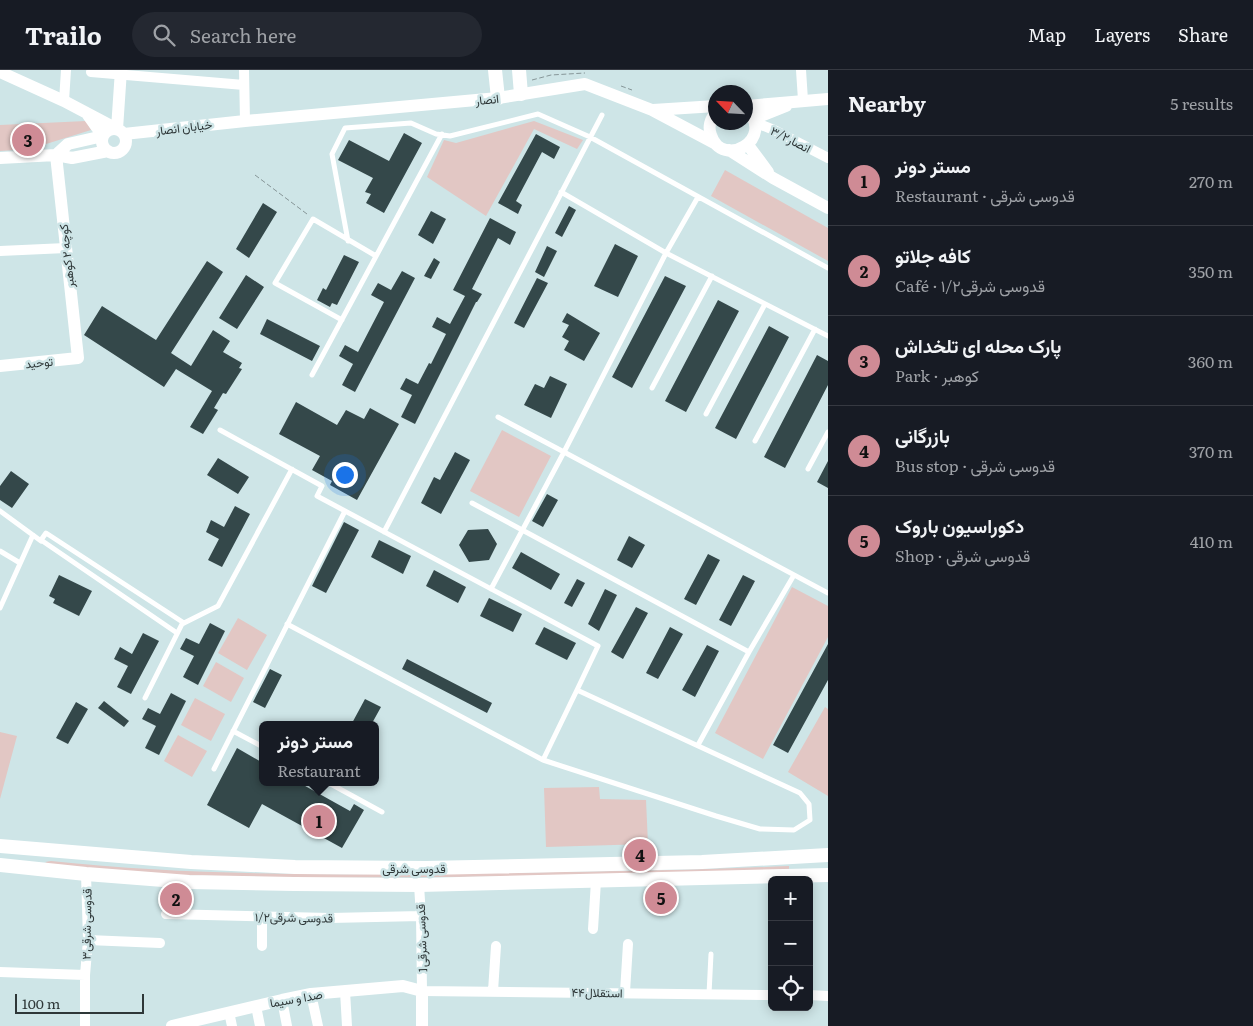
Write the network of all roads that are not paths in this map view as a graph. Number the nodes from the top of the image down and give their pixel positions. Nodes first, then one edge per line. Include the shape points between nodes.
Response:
1 (66, 70) edge
2 (244, 70) edge
3 (495, 70) edge
4 (519, 70) edge
5 (801, 70) edge
6 (0, 72) edge
7 (91, 72) dead end
8 (121, 72) edge
9 (244, 85) junction
10 (521, 94) junction
11 (498, 98) junction
12 (828, 98) edge
13 (803, 100) junction
14 (64, 101) junction
15 (708, 106) edge
16 (652, 110) junction
17 (86, 112) junction
18 (753, 113) edge
19 (602, 114) dead end
20 (753, 116) edge
21 (245, 121) junction
22 (753, 125) edge
23 (710, 130) edge
24 (120, 132) junction
25 (442, 134) junction
26 (103, 136) junction
27 (590, 137) junction
28 (716, 144) junction
29 (748, 144) junction
30 (729, 150) junction
31 (108, 151) junction
32 (56, 155) junction
33 (0, 158) edge
34 (828, 158) edge
35 (773, 178) junction
36 (561, 192) junction
37 (698, 197) junction
38 (828, 208) edge
39 (348, 241) junction
40 (66, 248) junction
41 (0, 251) edge
42 (666, 253) junction
43 (376, 256) junction
44 (828, 268) edge
45 (712, 276) junction
46 (765, 304) junction
47 (342, 320) junction
48 (815, 329) junction
49 (828, 336) edge
50 (78, 358) joint
51 (0, 366) edge
52 (312, 375) dead end
53 (652, 388) dead end
54 (706, 414) dead end
55 (498, 417) dead end
56 (220, 430) dead end
57 (828, 432) edge
58 (754, 441) dead end
59 (564, 452) junction
60 (292, 468) junction
61 (808, 469) dead end
62 (472, 503) dead end
63 (0, 511) edge
64 (345, 511) junction
65 (522, 530) junction
66 (384, 532) junction
67 (33, 535) junction
68 (41, 541) junction
69 (0, 551) edge
70 (20, 563) junction
71 (794, 575) junction
72 (491, 589) junction
73 (828, 593) edge
74 (0, 608) edge
75 (184, 623) junction
76 (287, 624) junction
77 (177, 633) junction
78 (749, 652) junction
79 (577, 690) junction
80 (145, 698) dead end
81 (233, 731) junction
82 (259, 745) edge
83 (698, 746) junction
84 (543, 760) junction
85 (214, 769) dead end
86 (334, 786) edge
87 (382, 812) dead end
88 (0, 846) edge
89 (37, 848) junction
90 (828, 855) edge
91 (805, 856) junction
92 (0, 864) edge
93 (36, 867) junction
94 (86, 874) junction
95 (828, 875) edge
96 (804, 876) joint
97 (768, 877) edge
98 (596, 882) junction
99 (418, 886) junction
100 (166, 914) dead end
101 (262, 916) junction
102 (421, 916) junction
103 (593, 929) dead end
104 (88, 940) junction
105 (160, 943) dead end
106 (628, 944) dead end
107 (262, 946) dead end
108 (496, 946) dead end
109 (711, 954) dead end
110 (0, 972) edge
111 (85, 975) junction
112 (345, 991) junction
113 (422, 991) junction
114 (493, 991) junction
115 (625, 992) junction
116 (311, 994) junction
117 (709, 994) junction
118 (768, 994) edge
119 (813, 995) edge
120 (828, 996) edge
121 (282, 1000) junction
122 (256, 1006) junction
123 (229, 1012) junction
124 (202, 1022) edge
125 (180, 1025) edge
126 (85, 1026) edge
127 (232, 1026) edge
128 (260, 1026) edge
129 (287, 1026) edge
130 (318, 1026) edge
131 (347, 1026) edge
132 (422, 1026) edge

1 - 14 street
2 - 9 street
3 - 11 main road
4 - 10 main road
5 - 13 street
6 - 14 street
7 - 8 street
8 - 9 street
8 - 24 street
9 - 21 street
10 - 11 street, انصار
10 - 16 street, انصار via 585,84
11 - 21 street, انصار
12 - 13 street
13 - 18 street
14 - 17 street
15 - 16 street
16 - 28 street, انصار
17 - 24 street
17 - 26 street
19 - 27 lane
20 - 34 street, انصار۳/۲
21 - 24 street, خیابان انصار
22 - 29 street via 755,132
23 - 28 street
24 - 26 street via 107,131
24 - 31 street via 126,142 123,149 116,153
25 - 27 lane via 450,136 538,114
25 - 39 lane via 411,123 345,128 332,154
25 - 43 lane
26 - 31 street via 103,146
26 - 32 street via 68,144
27 - 36 lane
27 - 37 lane
28 - 30 street, انصار
29 - 30 street
29 - 35 street
30 - 35 street
31 - 32 street via 72,158
32 - 33 street
32 - 40 street, کوچه ۲ کوهبر
35 - 38 street
36 - 42 lane
36 - 66 lane
37 - 42 lane
37 - 44 lane
39 - 43 lane
39 - 47 lane via 313,219 275,283
40 - 41 street
40 - 50 street, کوچه ۲ کوهبر
42 - 45 lane
42 - 59 lane
43 - 47 lane
45 - 46 lane
45 - 53 lane
46 - 48 lane
46 - 54 lane
47 - 52 lane
48 - 49 lane
48 - 58 lane
50 - 51 street, توحید
55 - 59 lane
56 - 60 lane
57 - 61 lane
59 - 65 lane
59 - 71 lane
60 - 64 lane via 322,486 317,496
60 - 75 lane via 218,606
62 - 65 lane
63 - 67 lane
64 - 66 lane
64 - 76 lane
65 - 72 lane
65 - 78 lane
66 - 72 lane
67 - 68 lane
67 - 70 lane
68 - 75 lane via 46,533
68 - 77 lane
69 - 70 lane
70 - 74 lane
71 - 73 lane
71 - 78 lane
72 - 79 lane via 598,646
75 - 77 lane
76 - 81 lane
76 - 84 lane
77 - 80 lane
78 - 83 lane
79 - 83 lane
79 - 84 lane
81 - 82 lane
81 - 85 lane
83 - 84 lane via 800,793 809,804 810,820 794,830 760,829
86 - 87 lane
88 - 89 main road, قدوسی شرقی
89 - 91 main road, قدوسی شرقی via 191,862 295,867 426,868 702,862
89 - 93 main road
90 - 91 main road, قدوسی شرقی
91 - 96 main road
92 - 93 main road, قدوسی شرقی
93 - 94 main road, قدوسی شرقی
94 - 99 main road, قدوسی شرقی via 189,882
94 - 104 street, قدوسی شرقی۳
95 - 96 main road, قدوسی شرقی
97 - 98 main road, قدوسی شرقی
98 - 99 main road, قدوسی شرقی
98 - 103 street
99 - 102 street, 1قدوسی شرقی
100 - 101 street, قدوسی شرقی۱/۲
101 - 102 street, قدوسی شرقی۱/۲
101 - 107 street
102 - 113 street, 1قدوسی شرقی
104 - 105 street
104 - 111 street, قدوسی شرقی۳
106 - 115 street
108 - 114 street
109 - 117 lane
110 - 111 street
111 - 126 street, قدوسی شرقی۳
112 - 113 street, صدا و سیما via 403,986
112 - 116 street, صدا و سیما
112 - 131 street
113 - 114 street, استقلال۴۴
113 - 132 street
114 - 115 street, استقلال۴۴
115 - 117 street, استقلال۴۴
116 - 121 street, صدا و سیما
116 - 130 street
117 - 118 street, استقلال۴۴
119 - 120 street
121 - 122 street, صدا و سیما
121 - 129 street
122 - 123 street, صدا و سیما
122 - 128 street
123 - 124 street, صدا و سیما
123 - 127 street
124 - 125 street, صدا و سیما

